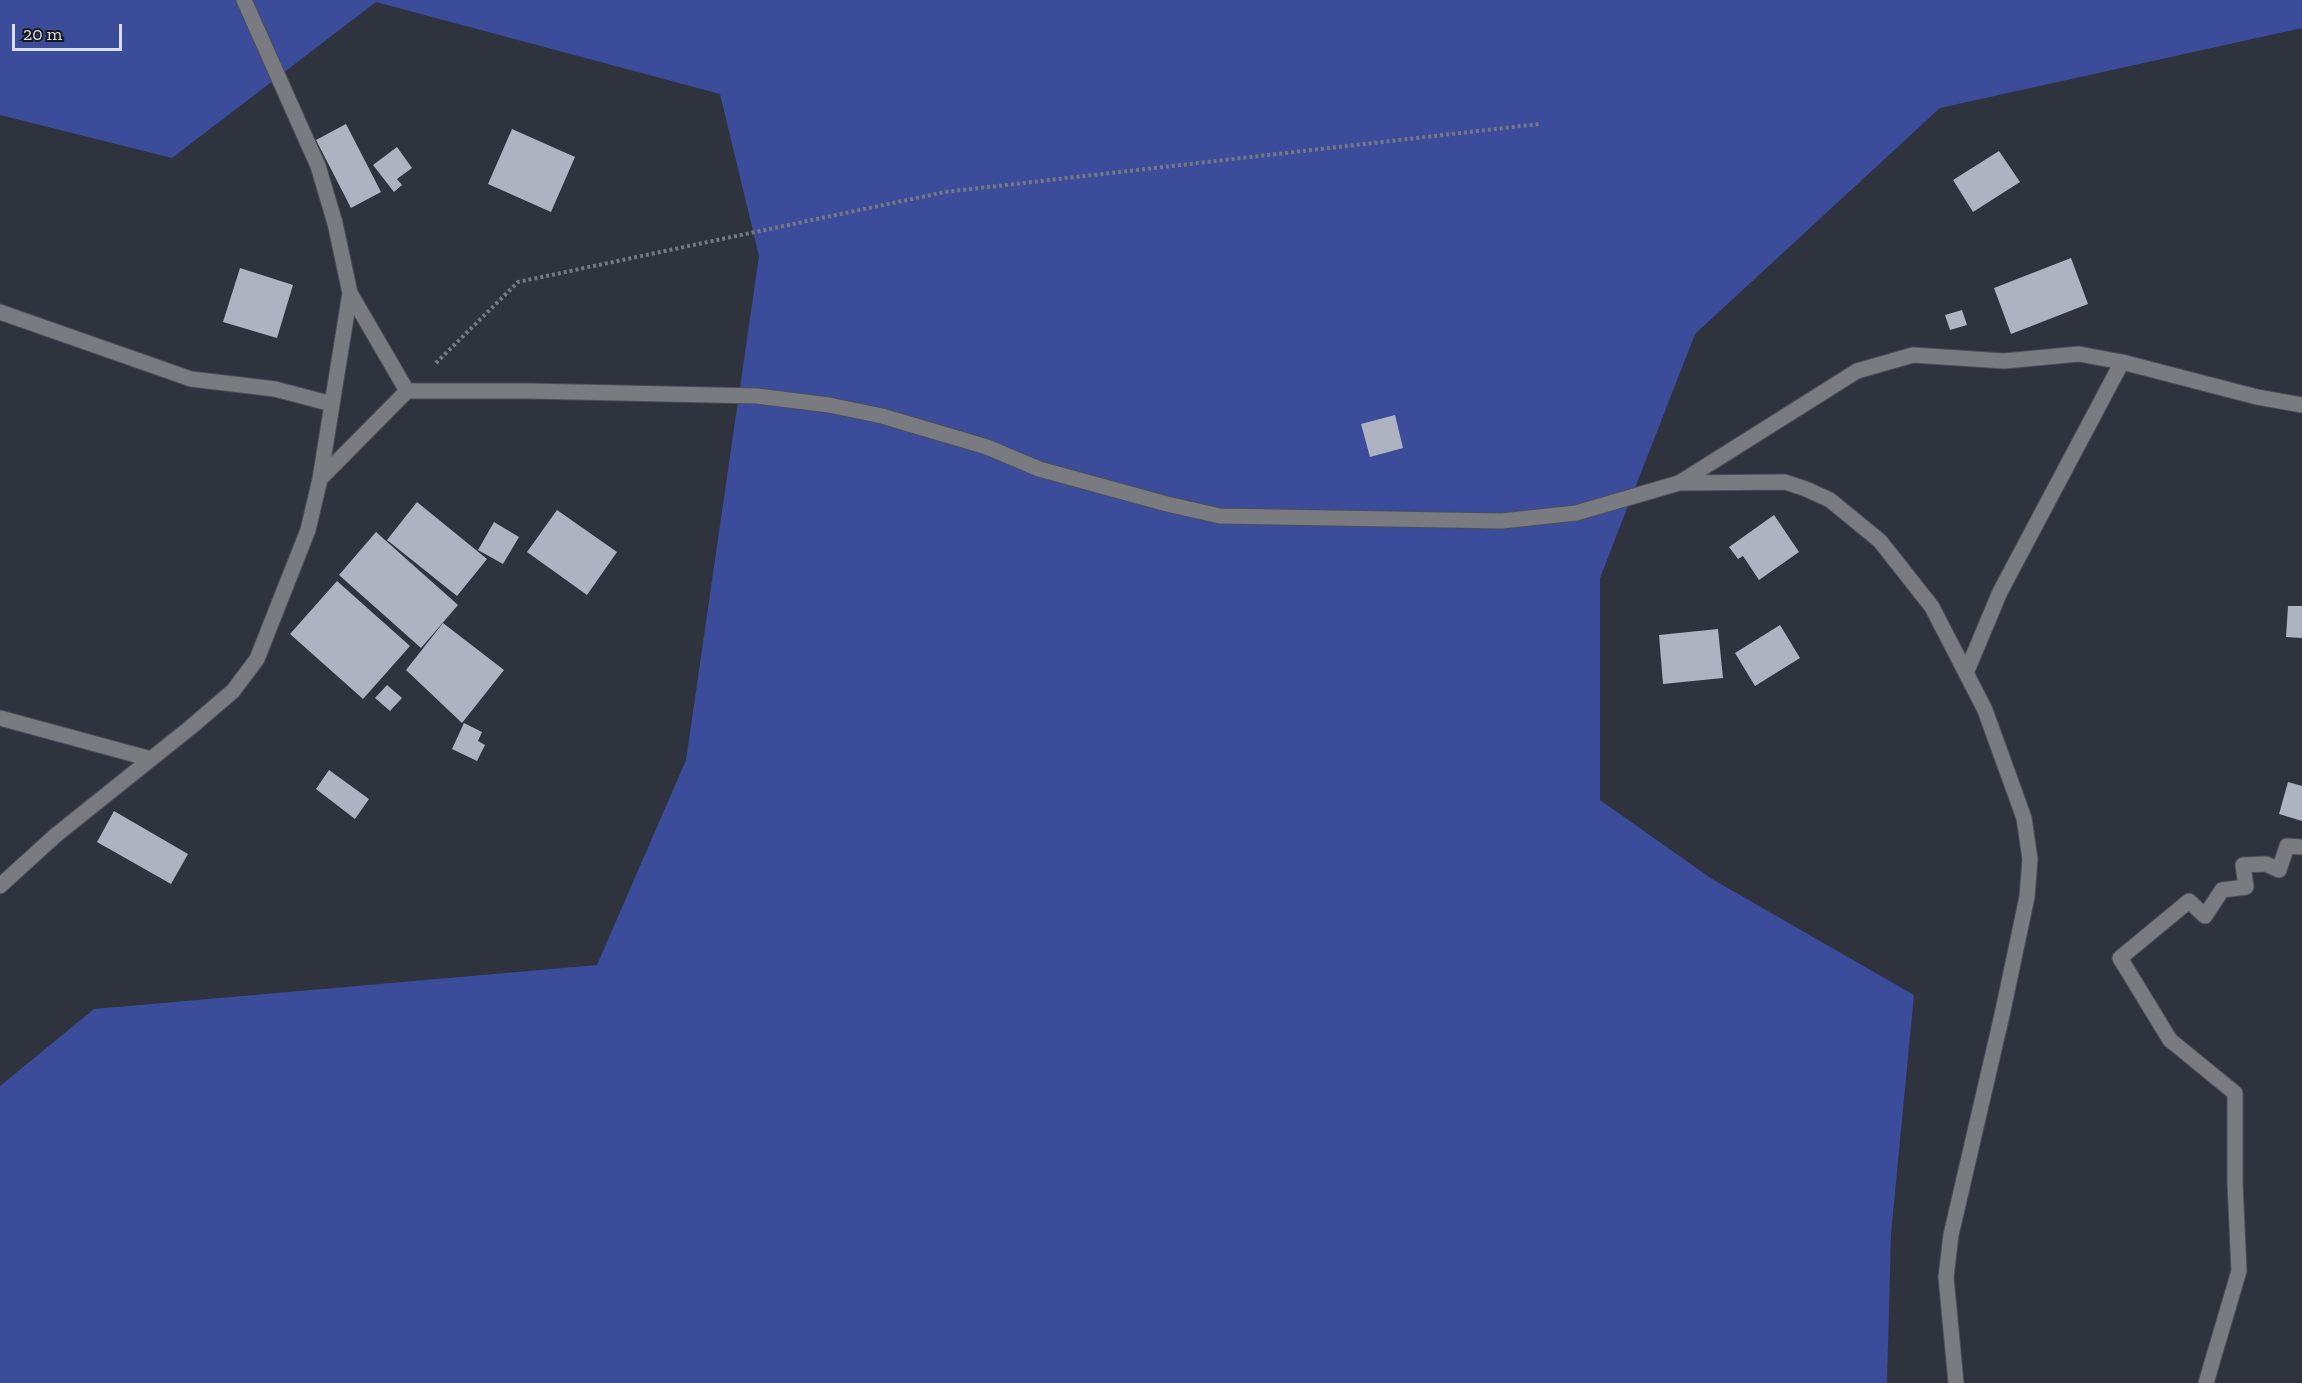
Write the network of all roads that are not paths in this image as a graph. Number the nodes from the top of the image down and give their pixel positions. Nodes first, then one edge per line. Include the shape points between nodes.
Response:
1 (244, 0) edge
2 (350, 293) junction
3 (0, 312) edge
4 (2122, 362) junction
5 (407, 392) junction
6 (332, 404) junction
7 (2302, 405) edge
8 (320, 479) junction
9 (1679, 483) junction
10 (1966, 673) junction
11 (0, 718) edge
12 (151, 759) junction
13 (2302, 847) edge
14 (0, 886) edge
15 (1956, 1383) edge
16 (2206, 1383) edge

1 - 2 street via 318,166
2 - 5 street
2 - 6 street
3 - 6 street via 191,379 275,389
4 - 7 street
4 - 9 street via 2079,354 2004,361 1913,355 1857,371
4 - 10 street via 2000,592
5 - 8 street
5 - 9 street via 757,396 829,405 987,447 1039,469 1220,516 1502,521 1576,513
6 - 8 street
8 - 12 street via 308,530 257,659 233,691
9 - 10 street via 1785,482 1830,500 1887,549 1932,608
10 - 15 street via 1985,710 2024,818 2030,859 2027,897 1951,1235 1946,1277
11 - 12 street
12 - 14 street
13 - 16 street via 2288,846 2279,870 2266,864 2243,865 2246,887 2222,890 2205,916 2189,901 2120,958 2170,1040 2235,1093 2238,1271

